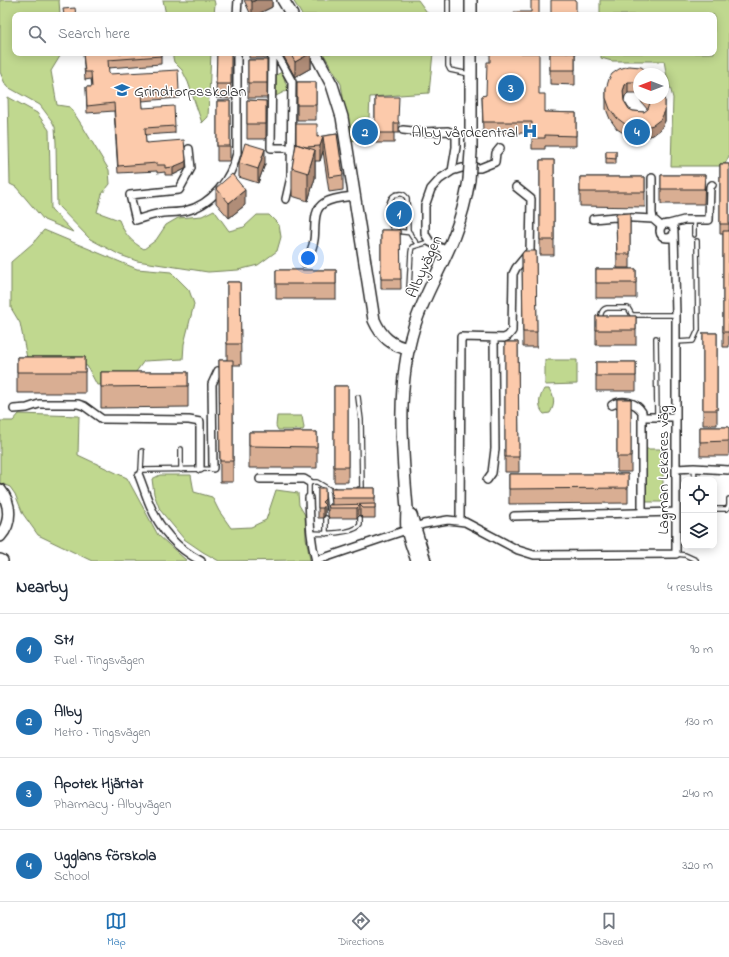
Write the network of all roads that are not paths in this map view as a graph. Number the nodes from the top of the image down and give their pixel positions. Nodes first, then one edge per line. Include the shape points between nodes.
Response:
1 (238, 0) edge
2 (283, 0) edge
3 (448, 0) edge
4 (470, 0) edge
5 (237, 12) edge
6 (288, 12) edge
7 (448, 12) edge
8 (471, 12) edge
9 (237, 56) edge
10 (272, 56) edge
11 (278, 56) edge
12 (317, 56) edge
13 (448, 56) edge
14 (471, 56) edge
15 (471, 74) junction
16 (403, 130) dead end
17 (291, 148) junction
18 (500, 148) dead end
19 (189, 149) dead end
20 (452, 171) junction
21 (652, 178) dead end
22 (712, 185) dead end
23 (516, 187) dead end
24 (354, 196) junction
25 (286, 199) dead end
26 (593, 219) dead end
27 (654, 220) junction
28 (694, 220) junction
29 (669, 224) junction
30 (662, 226) junction
31 (410, 233) junction
32 (674, 233) junction
33 (694, 235) dead end
34 (697, 241) dead end
35 (430, 242) junction
36 (418, 245) junction
37 (447, 251) junction
38 (306, 263) dead end
39 (409, 288) dead end
40 (632, 315) junction
41 (676, 315) junction
42 (631, 321) edge
43 (603, 322) edge
44 (494, 338) junction
45 (656, 338) dead end
46 (676, 342) junction
47 (409, 350) junction
48 (218, 370) edge
49 (358, 397) dead end
50 (612, 405) dead end
51 (14, 409) dead end
52 (642, 416) junction
53 (657, 417) junction
54 (676, 417) junction
55 (181, 449) dead end
56 (142, 451) dead end
57 (213, 468) joint
58 (694, 468) junction
59 (200, 469) junction
60 (676, 469) junction
61 (181, 470) junction
62 (729, 470) edge
63 (140, 473) junction
64 (695, 477) edge
65 (260, 479) dead end
66 (487, 480) dead end
67 (309, 482) junction
68 (327, 488) junction
69 (354, 489) edge
70 (0, 490) edge
71 (340, 490) edge
72 (309, 498) joint
73 (729, 499) edge
74 (717, 509) edge
75 (336, 512) edge
76 (676, 512) junction
77 (642, 513) junction
78 (514, 516) dead end
79 (326, 518) dead end
80 (360, 518) dead end
81 (460, 521) junction
82 (411, 529) junction
83 (310, 533) junction
84 (326, 534) junction
85 (0, 536) edge
86 (676, 554) junction
87 (696, 560) dead end
88 (201, 561) edge
89 (316, 561) edge
90 (417, 561) edge
91 (425, 561) edge

1 - 5 street
2 - 6 street
3 - 7 lane
4 - 8 street
9 - 19 street via 237,153 226,181 216,194 200,205 185,211 162,213 136,220 130,195 180,190 191,168
10 - 17 street via 271,148
11 - 17 street via 292,82
12 - 24 street via 339,105
13 - 15 lane via 450,70
14 - 15 street, Albyvägen
15 - 37 street, Albyvägen, bridge via 469,180 461,218
16 - 20 street via 453,133 456,136 456,147
17 - 25 street via 291,177
18 - 20 street via 496,153 495,162 480,168
20 - 35 street via 431,189 427,199 425,234
21 - 27 street
22 - 28 street via 709,220
23 - 44 street via 531,199 530,251 513,274 512,331 508,336
24 - 38 street via 330,200 319,208 314,241
24 - 47 street via 374,320 384,337 396,346
26 - 27 street via 615,217
27 - 30 street
28 - 29 street
28 - 33 lane
29 - 30 street
29 - 32 street via 673,226
30 - 32 street via 660,230 663,236 669,237
31 - 31 lane via 407,198 402,194 395,195 389,204 391,225 396,230
31 - 36 lane
32 - 41 street, Lagman Lekares väg
34 - 46 lane via 698,330 693,342
35 - 36 lane
35 - 37 street
36 - 39 lane via 412,247
37 - 47 street, Albyvägen via 422,304
40 - 41 lane
40 - 42 lane
40 - 43 lane via 628,308 607,308 600,316
41 - 46 street, Lagman Lekares väg
44 - 66 street via 495,449 492,474
44 - 81 street via 460,337
45 - 53 lane
46 - 54 street, Lagman Lekares väg
47 - 82 street, Albyvägen via 404,379 402,450
48 - 57 street via 212,384
49 - 69 lane via 362,489
50 - 52 street via 631,402 640,408
51 - 59 street via 39,404 78,404 102,419 200,422
52 - 53 street
52 - 77 street
53 - 54 street
54 - 60 street, Lagman Lekares väg
55 - 61 lane
56 - 63 lane
57 - 59 lane
58 - 60 street
58 - 62 street
58 - 64 lane
59 - 61 lane
60 - 76 street, Lagman Lekares väg
61 - 63 lane
63 - 88 street via 150,506 161,526 181,549
65 - 67 street via 304,479
67 - 68 lane via 317,482
67 - 72 lane
68 - 71 lane
68 - 75 lane via 327,512
70 - 85 street via 8,501 9,510 6,528
72 - 83 street
73 - 74 lane via 727,509
76 - 77 street
76 - 86 street, Lagman Lekares väg
77 - 78 street
79 - 84 lane
80 - 84 lane via 360,525 355,529
81 - 82 street, Lagman Lekares väg via 439,521
81 - 86 street, Lagman Lekares väg via 518,550 534,555
82 - 89 street, Lagman Lekares väg
82 - 90 street, Albyvägen
82 - 91 street, Albyvägen
83 - 84 lane
83 - 89 street
86 - 87 lane

